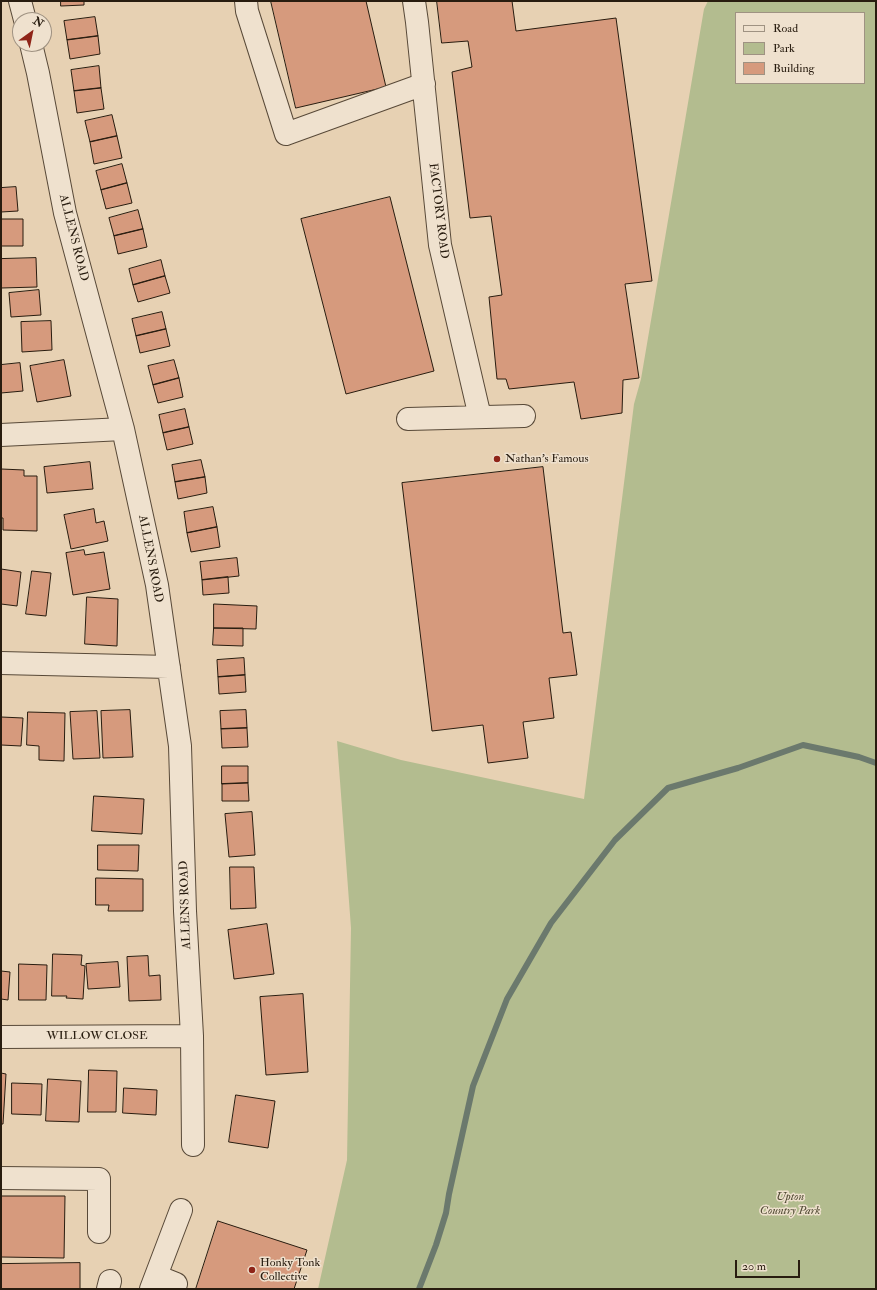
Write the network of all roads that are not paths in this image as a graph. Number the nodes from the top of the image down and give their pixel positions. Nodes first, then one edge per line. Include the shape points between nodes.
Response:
1 (20, 1) edge
2 (246, 1) edge
3 (414, 1) edge
4 (23, 12) edge
5 (33, 52) edge
6 (424, 84) junction
7 (524, 416) dead end
8 (480, 417) junction
9 (408, 419) dead end
10 (123, 429) junction
11 (1, 435) edge
12 (1, 663) edge
13 (169, 666) junction
14 (192, 1036) junction
15 (1, 1037) edge
16 (193, 1145) dead end
17 (1, 1178) edge
18 (181, 1210) dead end
19 (99, 1232) dead end
20 (154, 1283) edge
21 (176, 1284) dead end

1 - 4 street
2 - 6 street via 286,134
3 - 6 street, FACTORY ROAD
5 - 10 street, ALLENS ROAD via 66,213
6 - 8 street, FACTORY ROAD via 440,245
7 - 8 street
8 - 9 street
10 - 11 street
10 - 13 street, ALLENS ROAD via 157,585
12 - 13 street
13 - 14 street, ALLENS ROAD via 180,746
14 - 15 street, WILLOW CLOSE
14 - 16 street, ALLENS ROAD
17 - 19 street via 99,1179
18 - 20 street
20 - 21 street

